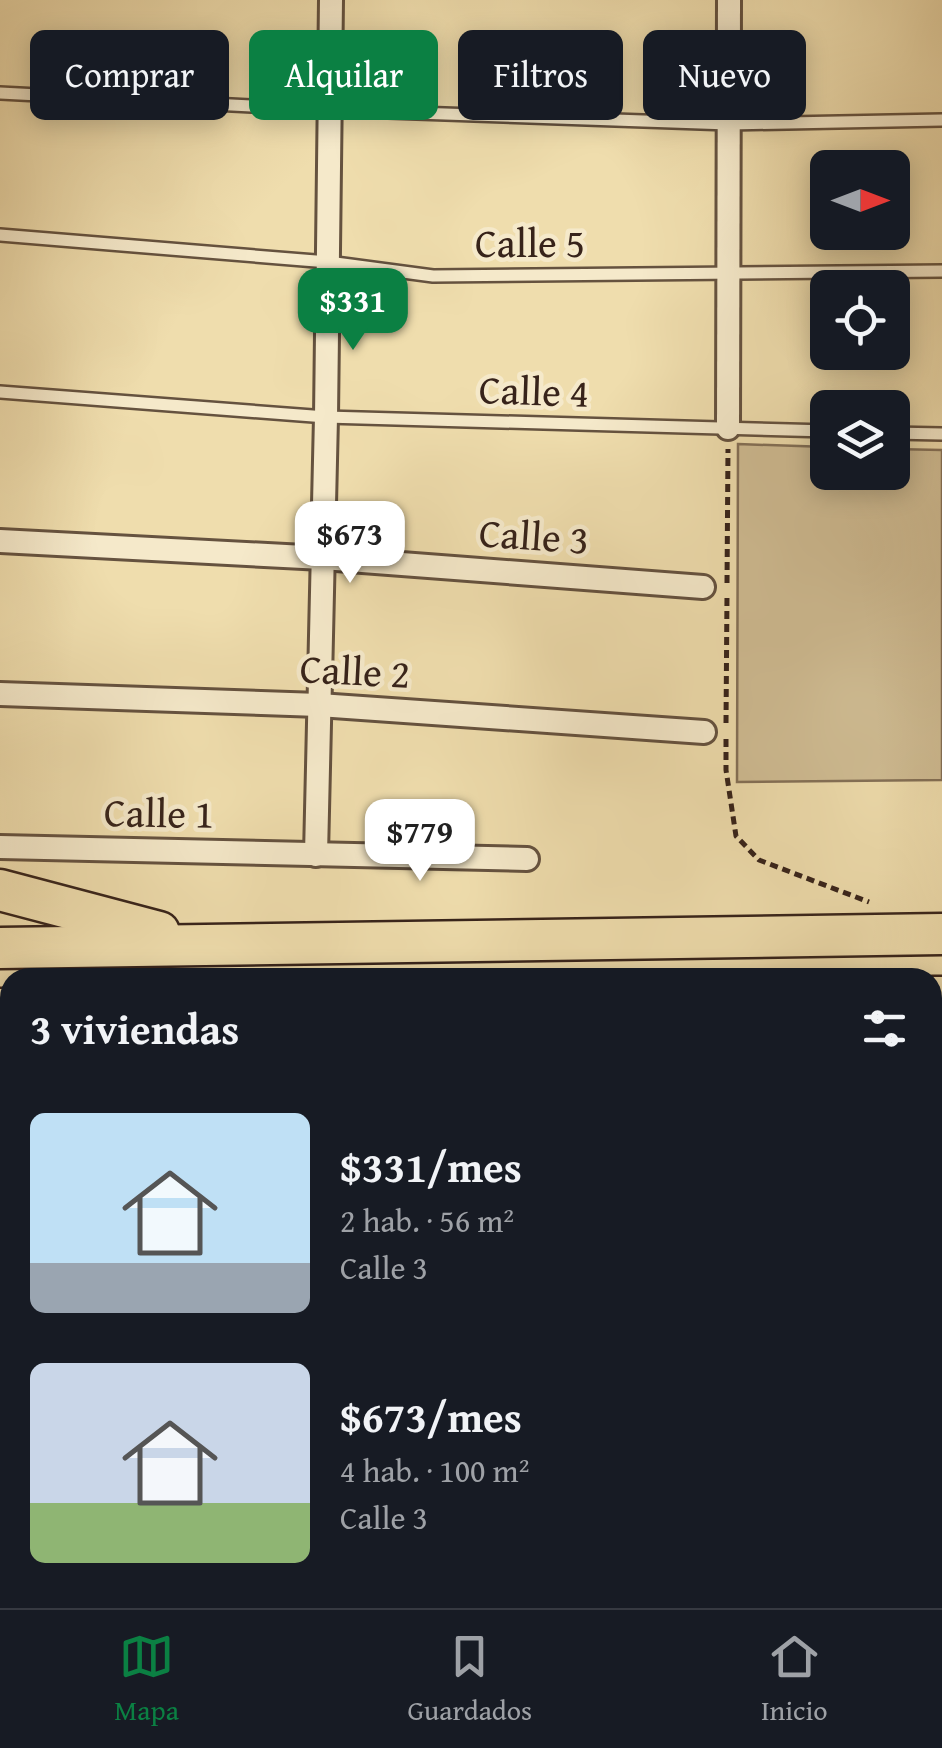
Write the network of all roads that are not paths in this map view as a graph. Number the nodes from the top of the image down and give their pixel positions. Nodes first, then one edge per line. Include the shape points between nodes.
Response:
1 (331, 0) edge
2 (729, 0) edge
3 (331, 30) edge
4 (0, 93) edge
5 (249, 106) edge
6 (438, 114) edge
7 (330, 120) edge
8 (942, 120) edge
9 (728, 124) junction
10 (0, 235) edge
11 (328, 262) junction
12 (942, 272) edge
13 (728, 274) junction
14 (0, 392) edge
15 (326, 417) junction
16 (728, 428) junction
17 (810, 430) edge
18 (910, 433) edge
19 (942, 434) edge
20 (0, 541) edge
21 (323, 558) junction
22 (703, 586) dead end
23 (0, 694) edge
24 (319, 705) junction
25 (704, 732) dead end
26 (0, 846) edge
27 (316, 855) junction
28 (527, 860) dead end
29 (0, 890) edge
30 (942, 934) edge
31 (212, 945) junction
32 (0, 948) edge

1 - 3 street
2 - 9 street
4 - 5 lane
6 - 9 lane
7 - 11 street
8 - 9 lane
9 - 13 street
10 - 11 lane, Calle 5
11 - 13 lane, Calle 5 via 433,276
11 - 15 street
12 - 13 lane, Calle 5
13 - 16 street
14 - 15 lane, Calle 4
15 - 16 lane, Calle 4
15 - 21 street
16 - 17 lane, Calle 4
18 - 19 lane
20 - 21 street, Calle 3
21 - 22 street, Calle 3
21 - 24 street
23 - 24 street, Calle 2
24 - 25 street, Calle 2
24 - 27 street
26 - 27 street, Calle 1
27 - 28 street, Calle 1
29 - 31 highway
30 - 31 highway
31 - 32 highway

